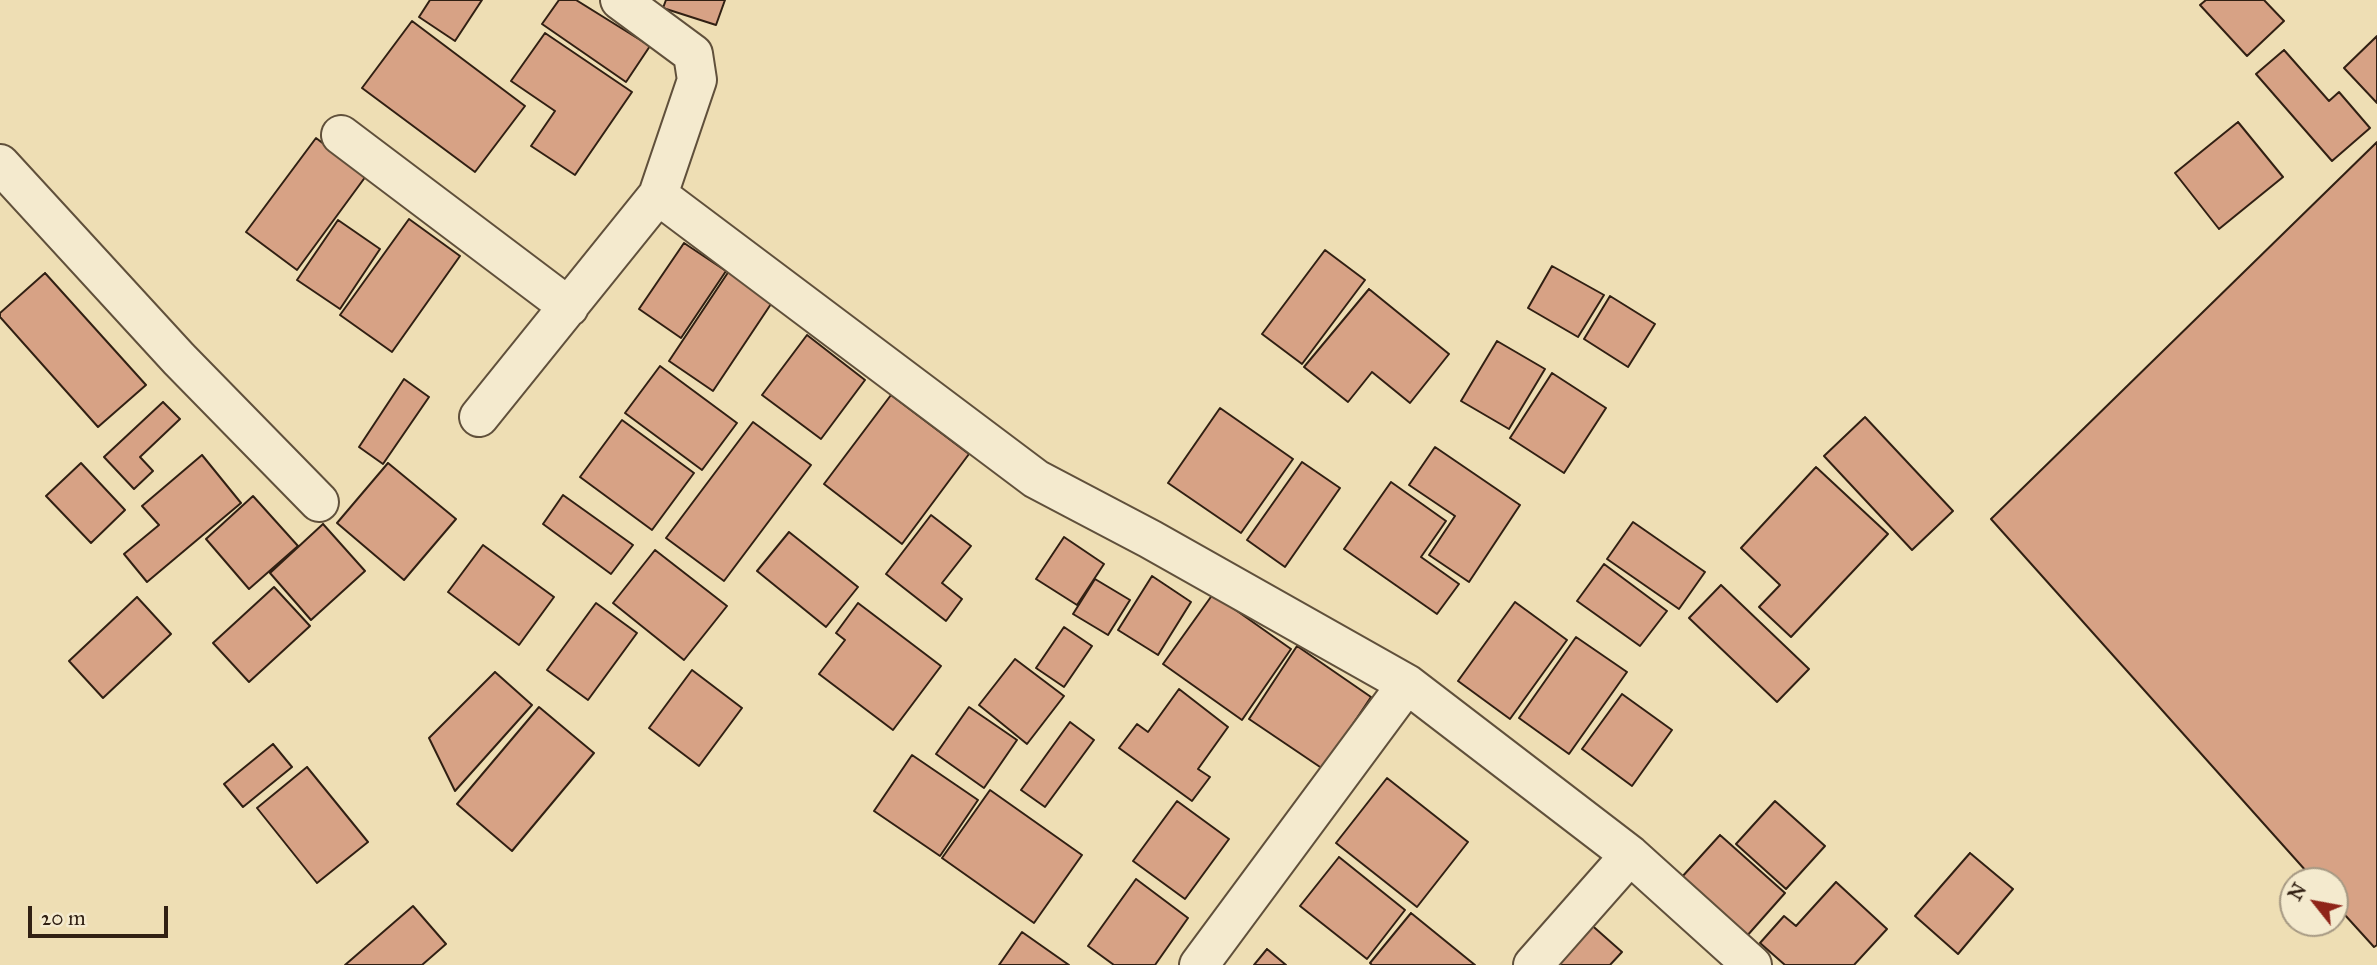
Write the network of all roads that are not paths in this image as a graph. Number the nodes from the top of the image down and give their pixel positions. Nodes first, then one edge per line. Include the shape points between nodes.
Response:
1 (620, 0) edge
2 (341, 135) dead end
3 (0, 164) edge
4 (659, 195) junction
5 (569, 307) junction
6 (479, 417) dead end
7 (319, 502) dead end
8 (1407, 684) junction
9 (1630, 855) junction
10 (1199, 965) edge
11 (1533, 965) edge
12 (1752, 965) edge

1 - 4 street via 693,54 697,80
2 - 5 street
3 - 7 street via 179,359
4 - 5 street
4 - 8 street via 1035,479
5 - 6 street
8 - 9 street
8 - 10 street
9 - 11 street
9 - 12 street

